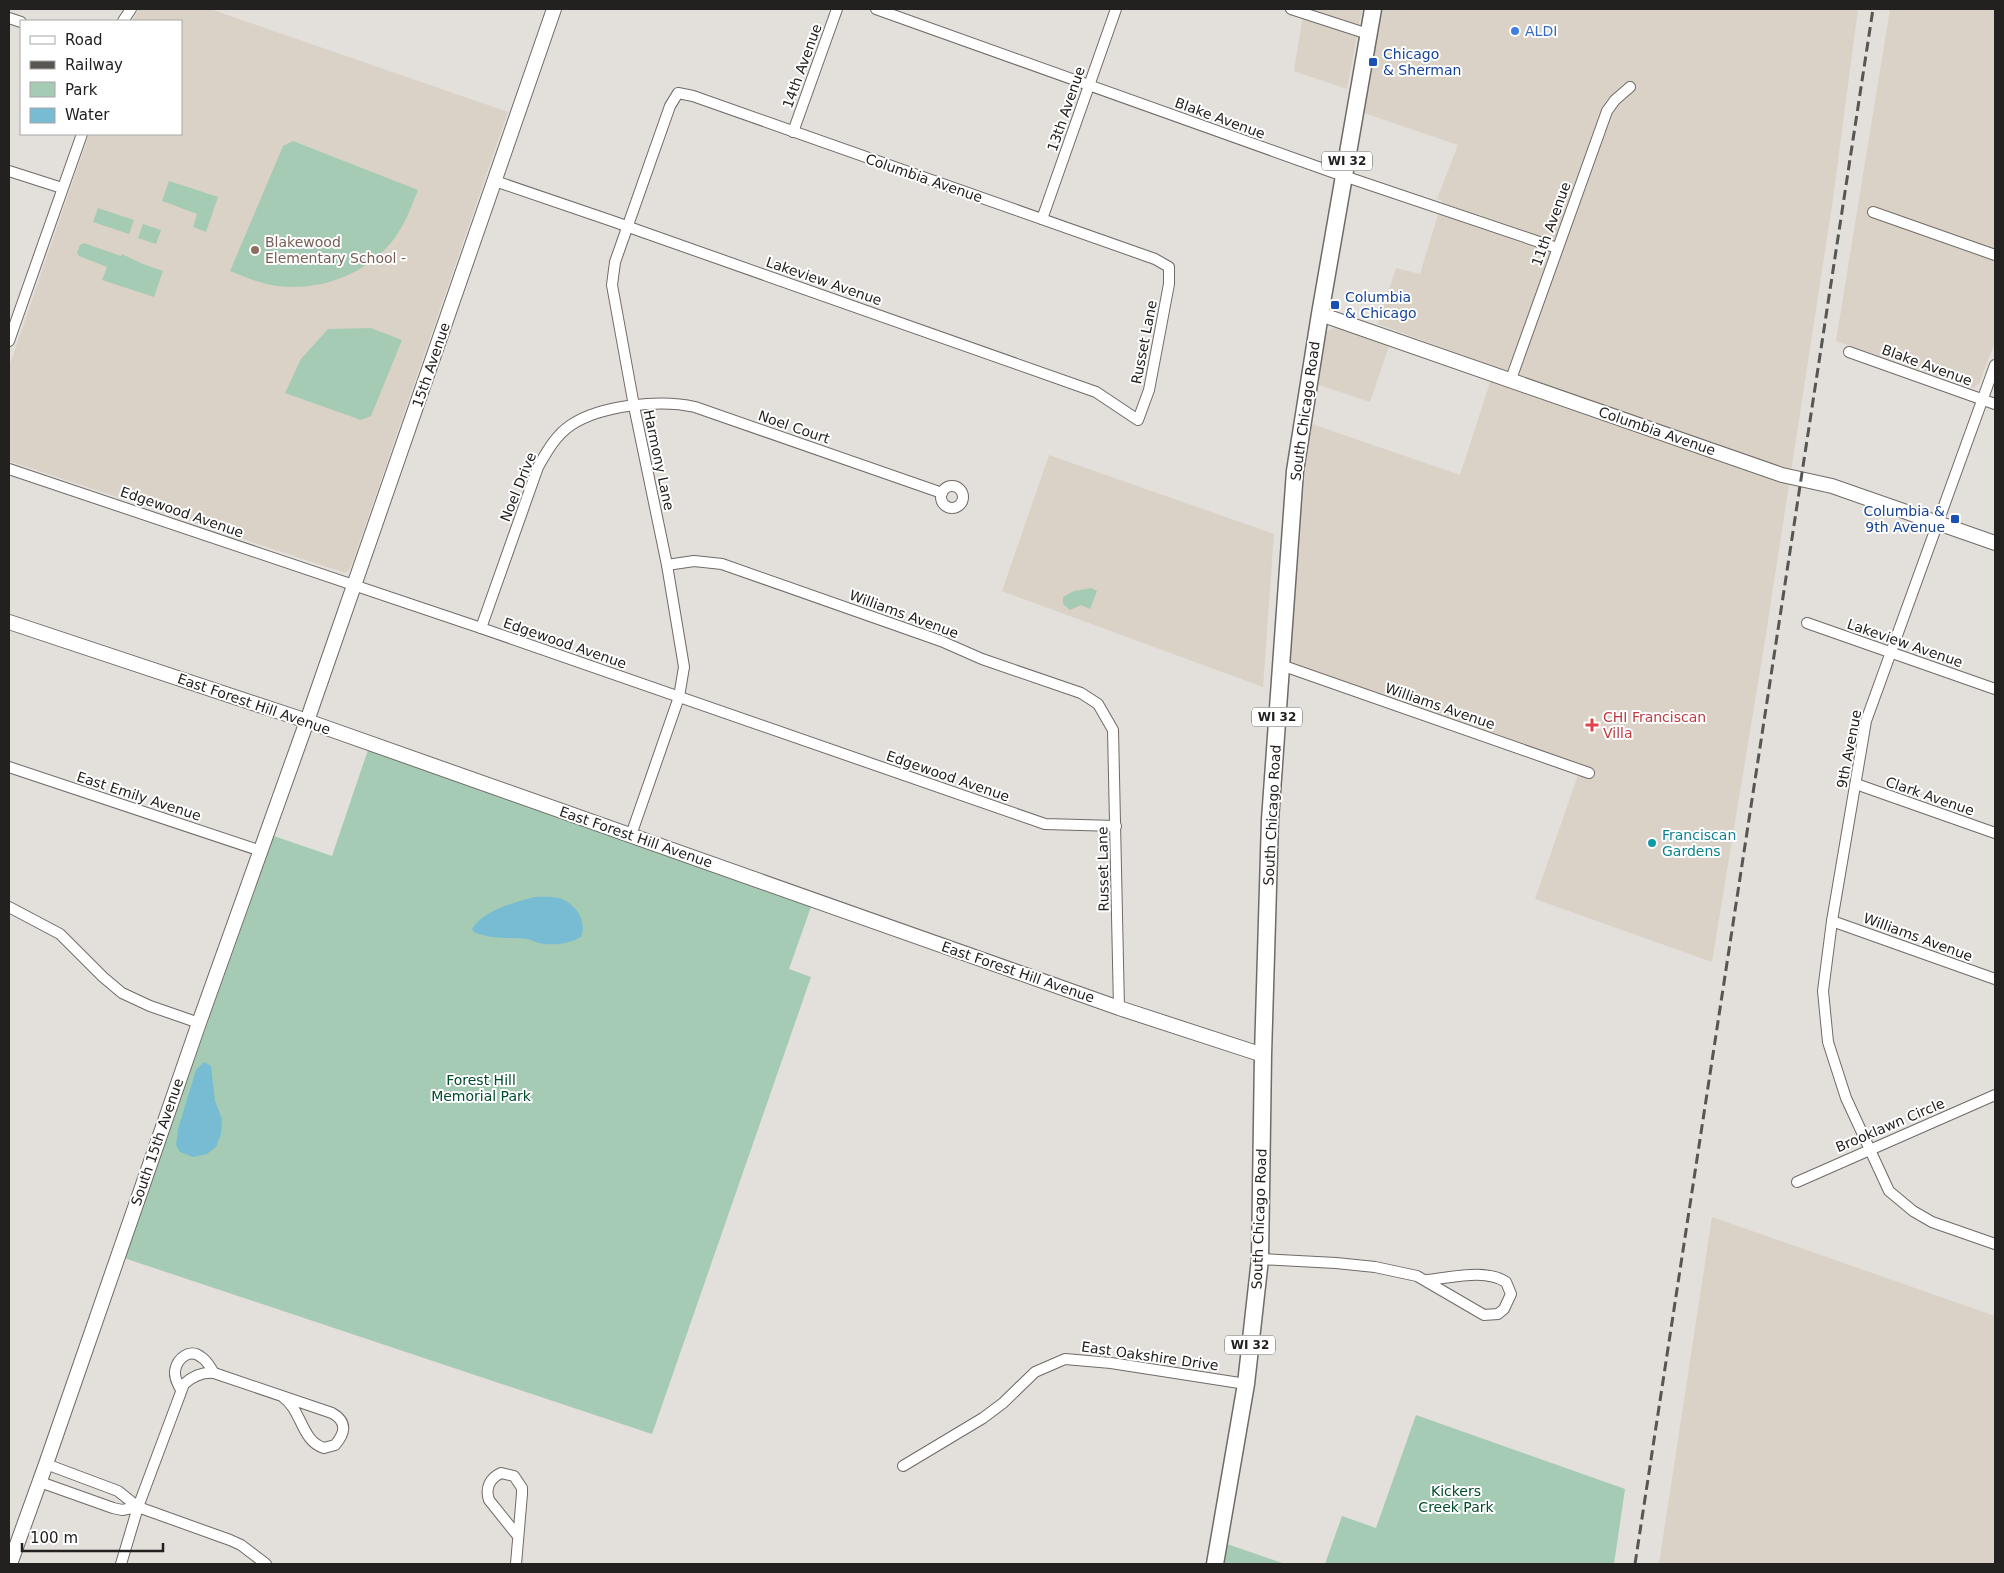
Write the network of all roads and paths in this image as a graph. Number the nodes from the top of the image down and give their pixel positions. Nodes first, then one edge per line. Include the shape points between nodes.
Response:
1 (131, 9) edge
2 (554, 9) edge
3 (837, 9) edge
4 (876, 9) edge
5 (1116, 9) edge
6 (1291, 9) edge
7 (1373, 9) edge
8 (124, 20) edge
9 (1368, 34) junction
10 (1090, 86) junction
11 (1630, 86) dead end
12 (678, 93) joint
13 (793, 132) junction
14 (82, 135) edge
15 (9, 171) edge
16 (1344, 176) junction
17 (495, 181) junction
18 (62, 188) junction
19 (1872, 212) dead end
20 (1042, 219) junction
21 (627, 226) junction
22 (1557, 248) junction
23 (1995, 255) edge
24 (1169, 267) joint
25 (1320, 314) junction
26 (12, 324) edge
27 (9, 341) edge
28 (1849, 352) dead end
29 (1995, 365) edge
30 (1510, 379) junction
31 (1983, 400) junction
32 (1995, 404) edge
33 (634, 406) junction
34 (1138, 420) joint
35 (9, 469) edge
36 (942, 493) dead end
37 (1939, 523) junction
38 (1995, 543) edge
39 (667, 565) junction
40 (354, 585) junction
41 (9, 622) edge
42 (1807, 623) dead end
43 (481, 628) junction
44 (1890, 653) junction
45 (1281, 664) junction
46 (1995, 689) edge
47 (679, 697) junction
48 (307, 721) junction
49 (1113, 730) joint
50 (9, 767) edge
51 (1589, 773) dead end
52 (1856, 784) junction
53 (1116, 826) junction
54 (1995, 833) edge
55 (631, 835) junction
56 (261, 851) junction
57 (9, 907) edge
58 (1832, 920) junction
59 (1995, 979) edge
60 (1119, 1008) junction
61 (199, 1023) junction
62 (1263, 1055) junction
63 (1995, 1095) edge
64 (1868, 1149) junction
65 (1796, 1182) dead end
66 (1995, 1244) edge
67 (1260, 1259) junction
68 (1427, 1280) junction
69 (214, 1373) junction
70 (1246, 1384) junction
71 (181, 1390) junction
72 (283, 1397) junction
73 (46, 1464) junction
74 (904, 1466) dead end
75 (40, 1482) junction
76 (138, 1507) junction
77 (517, 1535) junction
78 (10, 1564) edge
79 (121, 1564) edge
80 (266, 1564) edge
81 (516, 1564) edge
82 (1215, 1564) edge

1 - 8 street
2 - 17 street, 15th Avenue
3 - 13 street, 14th Avenue
4 - 10 street, Blake Avenue
5 - 10 street, 13th Avenue
6 - 9 street
7 - 9 main road, South Chicago Road / WI 32
9 - 16 main road, South Chicago Road / WI 32
10 - 16 street, Blake Avenue
10 - 20 street, 13th Avenue
11 - 22 street, 11th Avenue via 1607,110
12 - 13 street, Columbia Avenue
12 - 21 street, Harmony Lane via 670,106
13 - 20 street, Columbia Avenue
14 - 18 street
15 - 18 street
16 - 22 street, Blake Avenue
16 - 25 main road, South Chicago Road / WI 32
17 - 21 street, Lakeview Avenue
17 - 40 street, 15th Avenue
18 - 26 street
19 - 23 street
20 - 24 street, Columbia Avenue
21 - 33 street, Harmony Lane via 615,262 612,285
21 - 34 street, Lakeview Avenue via 1096,392
22 - 30 street, 11th Avenue
24 - 34 street, Russet Lane via 1169,284 1149,390
25 - 30 street, Columbia Avenue
25 - 45 main road, South Chicago Road / WI 32 via 1295,471
26 - 27 street
28 - 31 street, Blake Avenue
29 - 31 street, 9th Avenue
30 - 37 street, Columbia Avenue via 1782,475 1832,486
31 - 32 street, Blake Avenue
31 - 37 street, 9th Avenue
33 - 36 street, Noel Court via 678,403 695,407
33 - 39 street, Harmony Lane
33 - 43 street, Noel Drive via 601,412 571,425 552,443 538,467
35 - 40 street, Edgewood Avenue
37 - 38 street, Columbia Avenue
37 - 44 street, 9th Avenue
39 - 47 street, Harmony Lane via 684,667
39 - 49 street, Williams Avenue via 694,562 722,564 941,641 982,659 1081,693 1098,704
40 - 43 street, Edgewood Avenue
40 - 48 street, 15th Avenue
41 - 48 street, East Forest Hill Avenue
42 - 44 street, Lakeview Avenue
43 - 47 street, Edgewood Avenue
44 - 46 street, Lakeview Avenue
44 - 52 street, 9th Avenue via 1866,721
45 - 51 street, Williams Avenue
45 - 62 main road, South Chicago Road / WI 32 via 1270,820
47 - 53 street, Edgewood Avenue via 1045,824
47 - 55 street, Harmony Lane
48 - 55 street, East Forest Hill Avenue
48 - 56 street, South 15th Avenue
49 - 53 street, Russet Lane
50 - 56 street, East Emily Avenue
52 - 54 street, Clark Avenue
52 - 58 street, 9th Avenue
53 - 60 street, Russet Lane
55 - 60 street, East Forest Hill Avenue
56 - 61 street, South 15th Avenue
57 - 61 street via 60,934 122,993
58 - 59 street, Williams Avenue
58 - 64 street, 9th Avenue via 1823,991 1828,1042 1846,1098
60 - 62 street, East Forest Hill Avenue
61 - 73 street, South 15th Avenue
62 - 67 main road, South Chicago Road / WI 32
63 - 64 street, Brooklawn Circle
64 - 65 street, Brooklawn Circle
64 - 66 street via 1889,1191 1913,1212
67 - 68 street via 1375,1267
67 - 70 main road, South Chicago Road / WI 32
68 - 68 street via 1484,1315 1498,1314 1511,1294 1506,1282 1494,1276
69 - 71 street via 197,1375
69 - 71 street via 201,1356 183,1356 175,1373
69 - 72 street
70 - 74 street, East Oakshire Drive via 1065,1359 1035,1372 983,1418
70 - 82 main road, South Chicago Road / WI 32
71 - 76 street
72 - 72 street via 292,1402 313,1442 324,1448 335,1445 344,1430 338,1416
73 - 75 street, South 15th Avenue
73 - 76 street via 118,1490
75 - 76 street via 113,1508
75 - 78 street, South 15th Avenue
76 - 79 street
76 - 80 street via 230,1540
77 - 77 street via 522,1488 514,1476 501,1472 491,1480 487,1494
77 - 81 street

